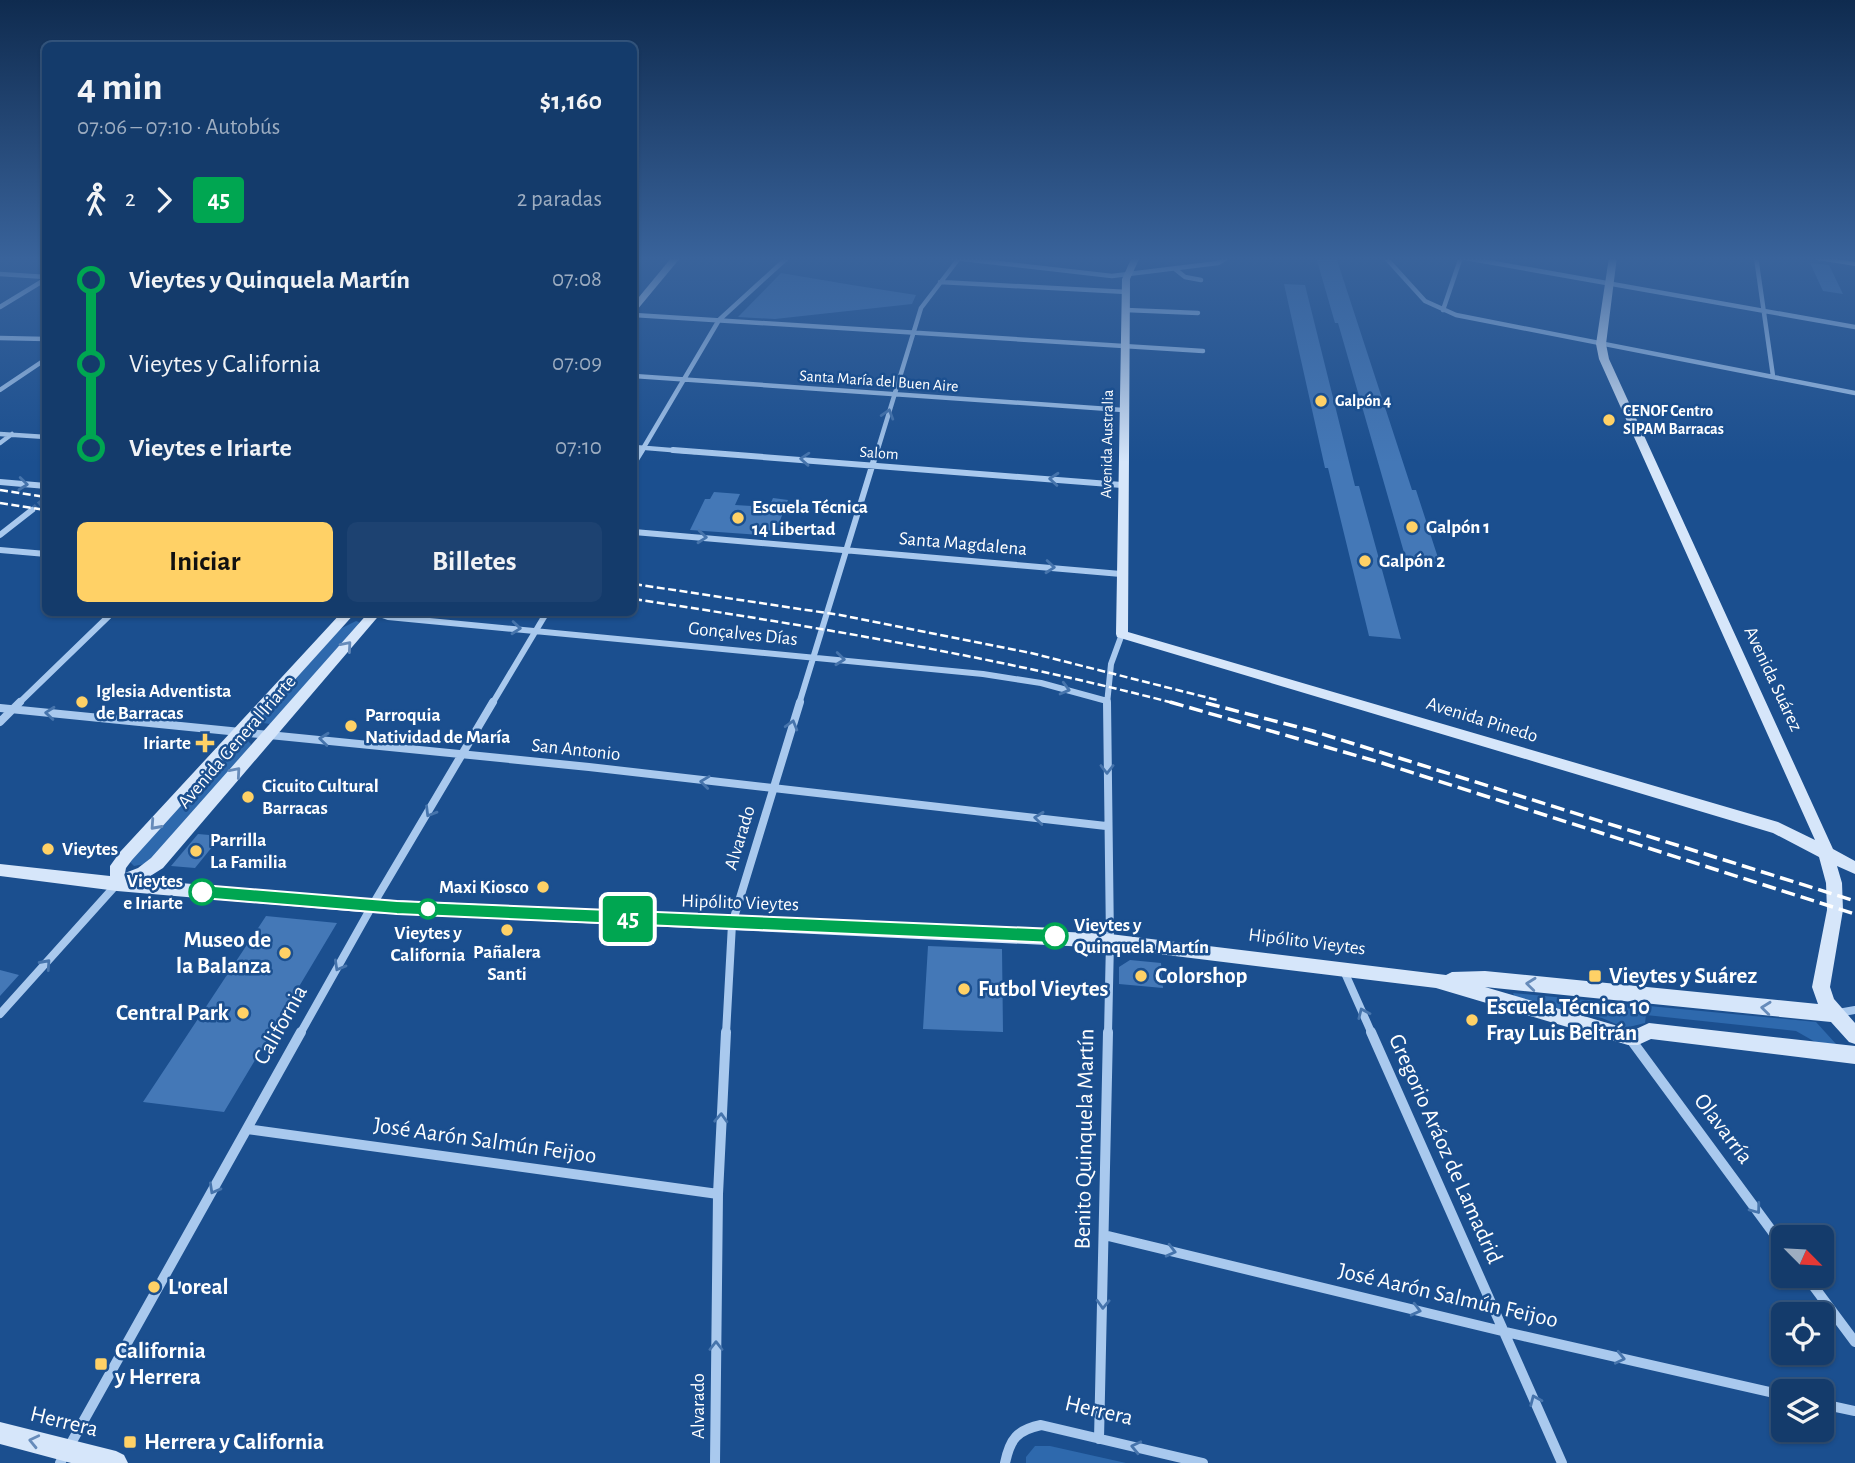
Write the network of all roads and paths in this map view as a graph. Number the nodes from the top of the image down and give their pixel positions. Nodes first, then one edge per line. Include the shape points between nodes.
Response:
1 (716, 325) edge
2 (805, 325) edge
3 (916, 325) edge
4 (1126, 325) edge
5 (1514, 325) edge
6 (1604, 325) edge
7 (1766, 325) edge
8 (914, 332) junction
9 (0, 338) edge
10 (42, 340) edge
11 (1601, 344) junction
12 (1125, 346) junction
13 (1203, 351) dead end
14 (42, 362) edge
15 (637, 376) edge
16 (1773, 376) junction
17 (683, 379) junction
18 (0, 390) edge
19 (1855, 393) edge
20 (894, 394) junction
21 (1123, 410) junction
22 (0, 434) edge
23 (12, 434) junction
24 (42, 437) edge
25 (0, 443) edge
26 (637, 447) edge
27 (642, 448) junction
28 (637, 457) edge
29 (873, 464) junction
30 (0, 482) edge
31 (1122, 485) junction
32 (42, 486) edge
33 (32, 510) tunnel mouth
34 (637, 532) edge
35 (0, 536) edge
36 (846, 549) junction
37 (0, 550) edge
38 (42, 554) edge
39 (1121, 574) junction
40 (109, 616) edge
41 (347, 616) edge
42 (372, 616) edge
43 (385, 616) edge
44 (545, 616) edge
45 (538, 630) junction
46 (1122, 634) junction
47 (812, 657) junction
48 (1107, 701) junction
49 (0, 708) edge
50 (14, 709) junction
51 (0, 722) edge
52 (240, 731) junction
53 (270, 734) junction
54 (465, 754) junction
55 (773, 790) junction
56 (1107, 826) junction
57 (1828, 853) junction
58 (1855, 868) edge
59 (0, 870) edge
60 (117, 884) junction
61 (372, 906) junction
62 (732, 924) junction
63 (1110, 941) junction
64 (1342, 967) junction
65 (1436, 980) junction
66 (1855, 1010) edge
67 (0, 1014) edge
68 (1834, 1014) junction
69 (1855, 1036) edge
70 (1628, 1037) junction
71 (1855, 1055) edge
72 (247, 1129) junction
73 (718, 1194) junction
74 (1771, 1230) edge
75 (1104, 1235) junction
76 (1815, 1288) edge
77 (1506, 1332) junction
78 (1855, 1342) edge
79 (1771, 1392) edge
80 (1834, 1407) edge
81 (1855, 1411) edge
82 (0, 1433) edge
83 (1099, 1438) junction
84 (64, 1456) edge
85 (116, 1463) edge
86 (715, 1463) edge
87 (1005, 1463) edge
88 (1203, 1463) edge
89 (1562, 1463) edge

1 - 17 street
2 - 8 street
3 - 8 street, Alvarado
4 - 12 main road, Avenida Australia
5 - 11 street
6 - 11 main road
7 - 16 street
8 - 12 street
8 - 20 street, Alvarado
9 - 10 street
11 - 16 street
11 - 57 main road, Avenida Suárez
12 - 13 street
12 - 21 main road, Avenida Australia
14 - 18 street
15 - 17 street, Santa María del Buen Aire
16 - 19 street
17 - 20 street, Santa María del Buen Aire
17 - 27 street
20 - 21 street, Santa María del Buen Aire
29 -> 20 street, Alvarado
21 - 31 main road, Avenida Australia
22 - 23 street
23 - 24 street
23 - 25 street
26 - 27 street, Salom
27 - 28 street
29 -> 27 street, Salom
31 -> 29 street, Salom
29 - 36 street, Alvarado
30 -> 32 street
31 - 39 main road, Avenida Australia
33 - 35 street
34 -> 36 street, Santa Magdalena
36 -> 39 street, Santa Magdalena
36 - 47 street, Alvarado
37 - 38 street
39 - 46 main road, Avenida Australia
40 - 50 street
41 - 52 main road, Avenida General Iriarte
53 -> 42 main road, Avenida General Iriarte
43 -> 45 street, Gonçalves Días
44 - 45 street, California
45 - 47 street, Gonçalves Días
45 - 54 street, California
46 - 48 street, Benito Quinquela Martín via 1111,664
46 - 57 main road, Avenida Pinedo via 1755,820
47 -> 48 street, Gonçalves Días via 1012,678
55 -> 47 street, Alvarado
48 -> 56 street, Benito Quinquela Martín
49 - 50 street, San Antonio
50 - 51 street
52 -> 50 street, San Antonio
52 - 53 street, San Antonio
52 -> 60 main road, Avenida General Iriarte via 126,856 118,866
54 -> 53 street, San Antonio
60 -> 53 main road, Avenida General Iriarte via 157,863
55 -> 54 street, San Antonio
54 -> 61 street, California
56 -> 55 street, San Antonio
55 - 62 street, Alvarado
56 - 63 street, Benito Quinquela Martín
57 - 58 main road, Avenida Pinedo
57 - 68 main road, Avenida Suárez via 1835,910 1821,981
59 - 60 main road, Hipólito Vieytes
60 - 61 main road, Hipólito Vieytes
67 -> 60 street, Avenida General Iriarte
61 - 62 main road, Hipólito Vieytes
61 -> 72 street, California
62 - 63 main road, Hipólito Vieytes
73 -> 62 street, Alvarado
63 - 64 main road, Hipólito Vieytes
63 - 75 street, Benito Quinquela Martín
64 - 65 main road, Hipólito Vieytes
77 -> 64 street, Gregorio Aráoz de Lamadrid
68 -> 65 main road, Hipólito Vieytes via 1485,979
65 - 70 main road, Hipólito Vieytes
66 - 68 street
68 - 69 main road, Avenida Suárez
70 - 71 main road, Hipólito Vieytes via 1649,1031
70 -> 74 street, Olavarría
72 - 73 street, José Aarón Salmún Feijoo
72 -> 84 street, California
86 -> 73 street, Alvarado
75 -> 77 street, José Aarón Salmún Feijoo
75 -> 83 street, Benito Quinquela Martín
76 - 78 street
77 -> 79 street, José Aarón Salmún Feijoo
89 -> 77 street, Gregorio Aráoz de Lamadrid
80 - 81 street
84 -> 82 main road, Herrera
83 - 87 street, Herrera via 1041,1424 1022,1428 1013,1435
88 -> 83 street, Herrera
84 - 85 main road, Herrera

